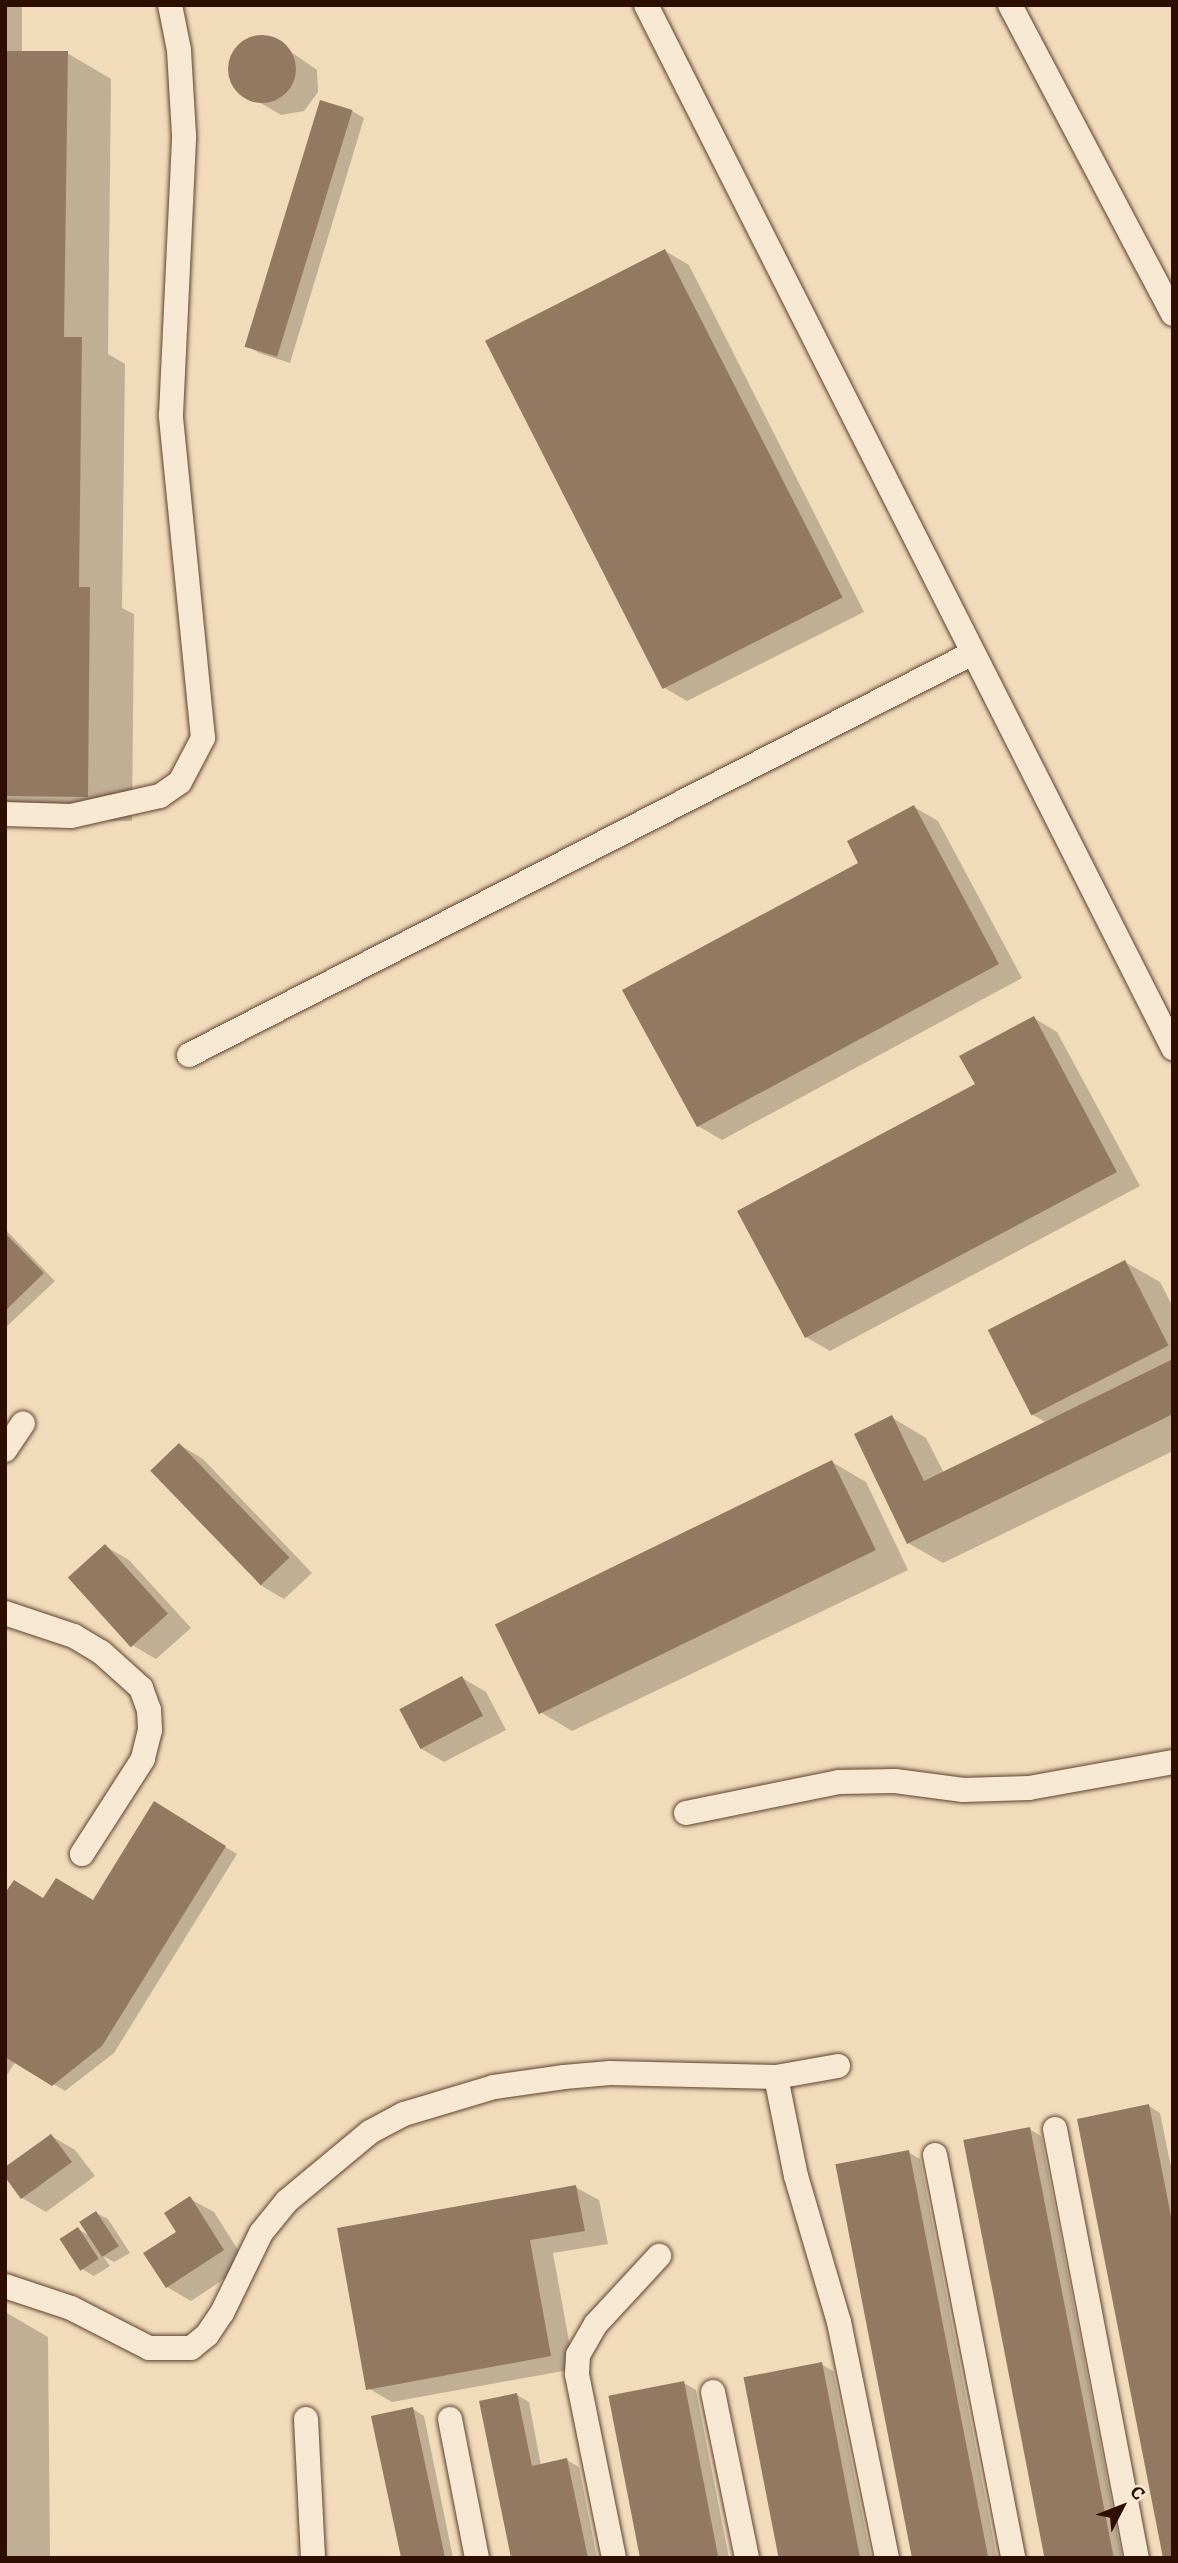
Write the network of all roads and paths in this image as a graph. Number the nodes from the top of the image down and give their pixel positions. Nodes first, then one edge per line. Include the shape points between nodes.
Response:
1 (170, 5) edge
2 (646, 5) edge
3 (1010, 5) edge
4 (1173, 314) edge
5 (973, 653) junction
6 (5, 814) edge
7 (1173, 1048) edge
8 (189, 1055) dead end
9 (23, 1423) dead end
10 (5, 1450) edge
11 (5, 1613) edge
12 (1173, 1762) edge
13 (686, 1813) dead end
14 (82, 1854) dead end
15 (838, 2066) dead end
16 (776, 2077) junction
17 (1055, 2129) dead end
18 (935, 2155) dead end
19 (659, 2256) dead end
20 (5, 2286) edge
21 (713, 2392) dead end
22 (306, 2418) dead end
23 (450, 2419) dead end
24 (313, 2558) edge
25 (477, 2558) edge
26 (614, 2558) edge
27 (747, 2558) edge
28 (887, 2558) edge
29 (1013, 2558) edge
30 (1138, 2558) edge

1 - 6 lane via 184,135 171,415 203,738 180,782 160,796 71,816
2 - 5 lane
3 - 4 lane
5 - 7 lane
5 - 8 lane
9 - 10 lane
11 - 14 lane via 74,1636 102,1652 141,1688 149,1710 143,1759
12 - 13 lane via 1030,1788 963,1790 895,1781 839,1783
15 - 16 lane
16 - 20 lane via 610,2073 564,2077 494,2087 404,2114 370,2132 287,2201 261,2233 222,2313 207,2335 191,2347 149,2348 71,2308
16 - 28 lane via 796,2176 839,2322
17 - 30 lane
18 - 29 lane
19 - 26 lane via 596,2324 578,2355 577,2374
21 - 27 lane
22 - 24 lane
23 - 25 lane

